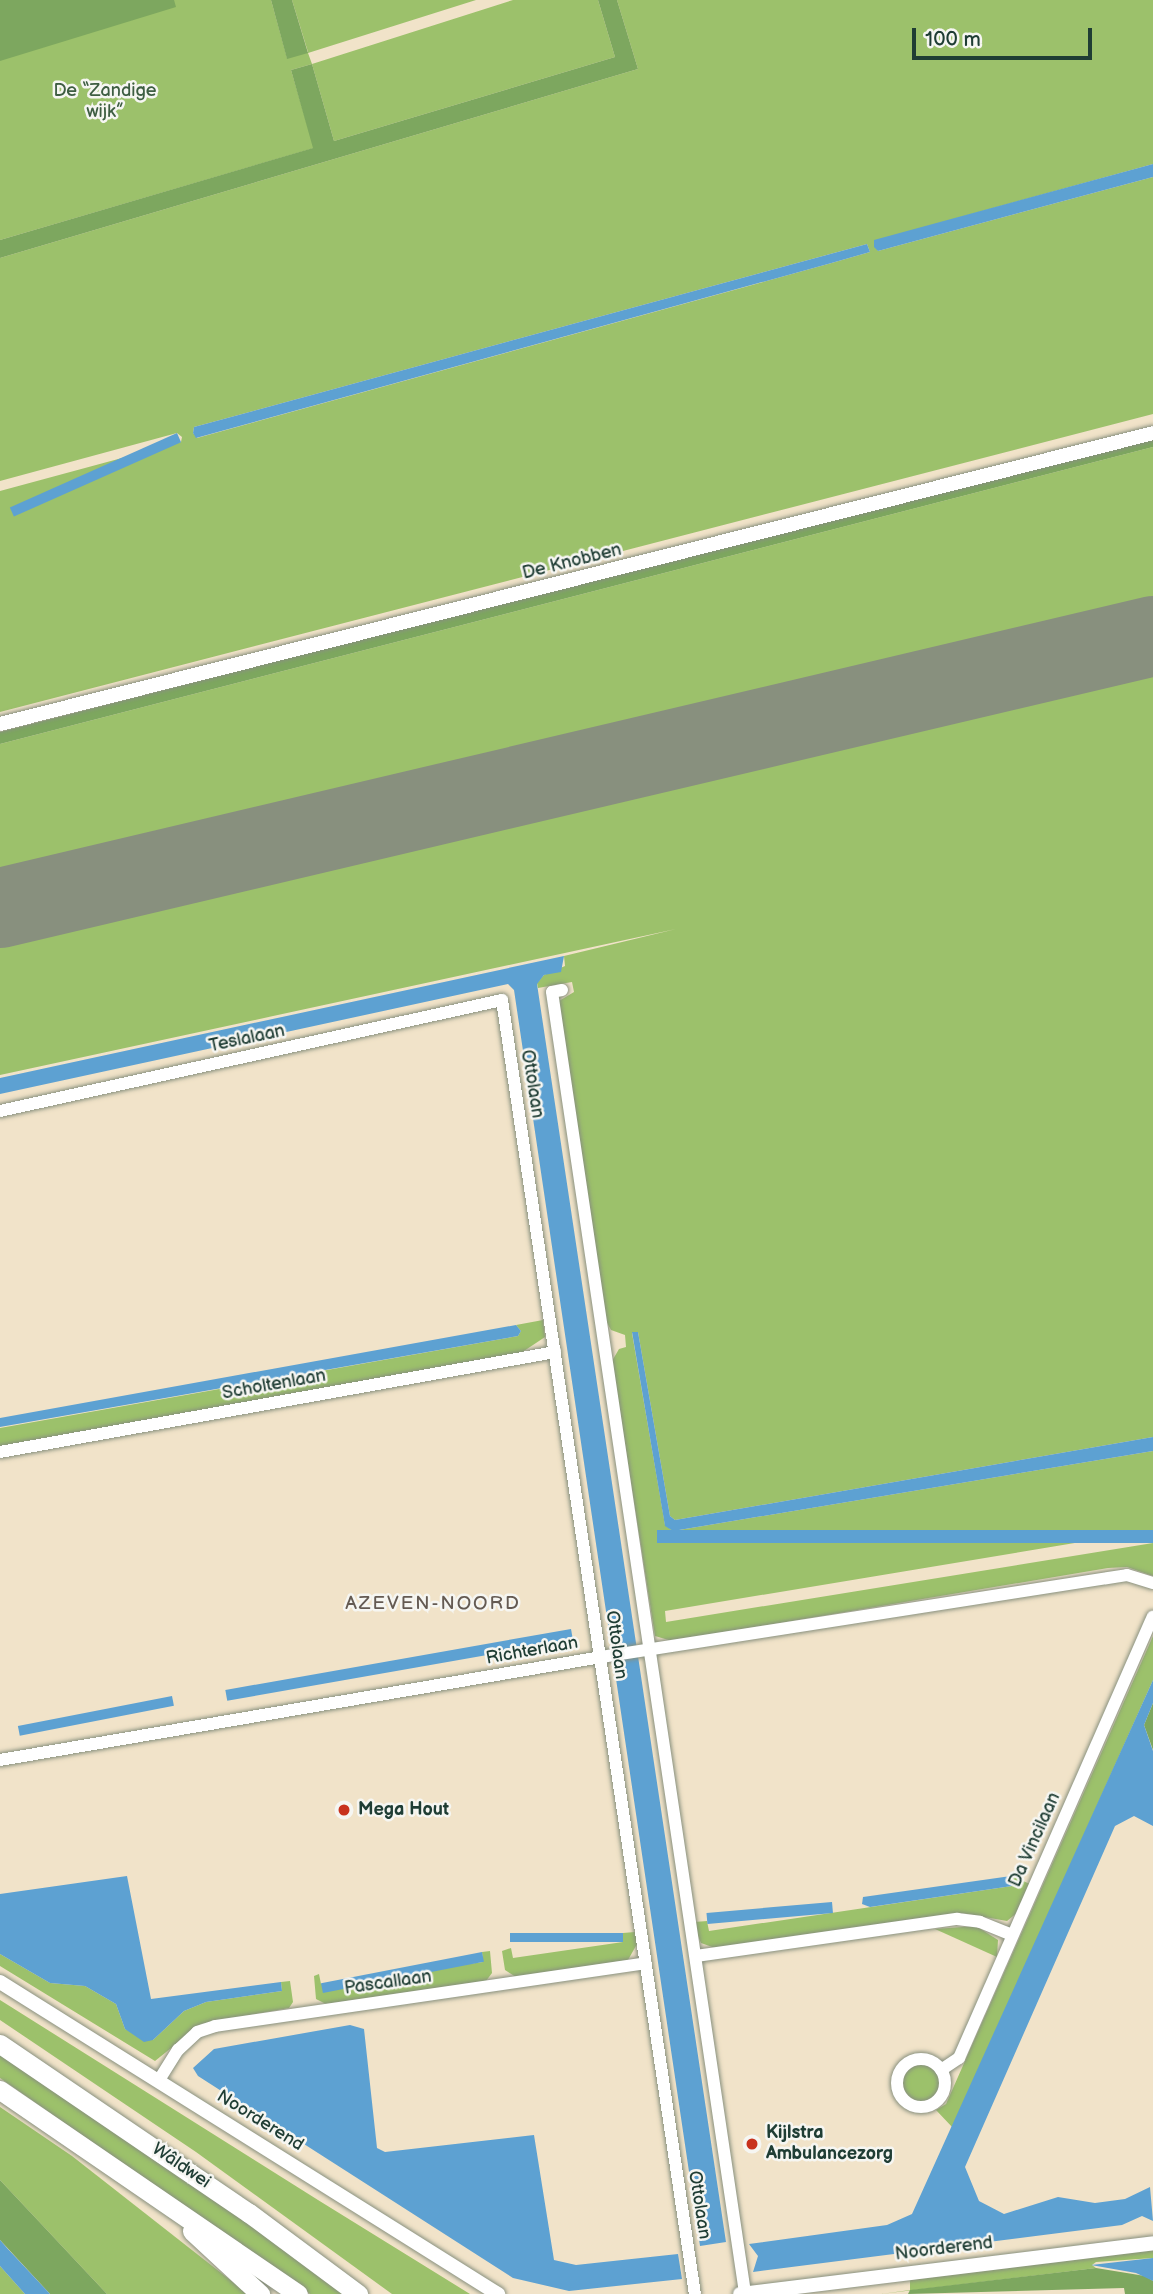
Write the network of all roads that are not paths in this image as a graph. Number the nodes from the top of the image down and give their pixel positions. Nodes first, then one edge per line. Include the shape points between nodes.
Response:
1 (1153, 433) edge
2 (0, 724) edge
3 (562, 990) dead end
4 (502, 1000) joint
5 (0, 1111) edge
6 (555, 1352) junction
7 (0, 1452) edge
8 (1153, 1583) edge
9 (1153, 1618) edge
10 (646, 1650) junction
11 (603, 1656) junction
12 (0, 1760) edge
13 (1012, 1936) junction
14 (696, 1956) junction
15 (645, 1963) junction
16 (0, 1982) edge
17 (0, 2044) edge
18 (941, 2070) dead end
19 (159, 2080) junction
20 (0, 2090) edge
21 (131, 2177) junction
22 (1153, 2243) edge
23 (357, 2293) edge
24 (260, 2294) edge
25 (298, 2294) edge
26 (498, 2294) edge
27 (695, 2294) edge
28 (742, 2294) edge

1 - 2 street, De Knobben
3 - 10 street, Ottolaan via 552,992 610,1343
4 - 5 street, Teslalaan
4 - 6 street, Ottolaan
6 - 7 street, Scholtenlaan
6 - 11 street, Ottolaan
8 - 10 street, Richterlaan via 1127,1575
9 - 13 street, Da Vincilaan
10 - 11 street, Richterlaan
10 - 14 street, Ottolaan
11 - 12 street, Richterlaan
11 - 15 street, Ottolaan
13 - 14 street via 981,1922 957,1919
13 - 18 street, Da Vincilaan via 958,2058
14 - 28 street, Ottolaan
15 - 19 street, Pascallaan via 215,2026 197,2032 178,2050
15 - 27 street, Ottolaan
16 - 19 street, Noorderend
17 - 23 highway, Wâldwei
19 - 26 street, Noorderend
20 - 21 highway, Wâldwei
21 - 24 highway
21 - 25 highway, Wâldwei
22 - 28 street, Noorderend

